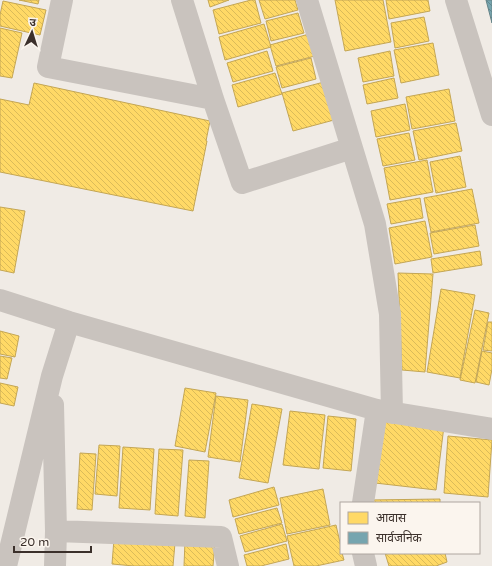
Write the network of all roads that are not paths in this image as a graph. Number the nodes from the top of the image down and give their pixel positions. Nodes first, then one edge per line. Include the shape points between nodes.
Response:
1 (62, 0) edge
2 (182, 0) edge
3 (307, 0) edge
4 (456, 0) edge
5 (213, 99) junction
6 (492, 115) edge
7 (352, 148) junction
8 (0, 300) edge
9 (69, 322) junction
10 (52, 376) junction
11 (385, 411) junction
12 (492, 429) edge
13 (363, 502) edge
14 (56, 531) junction
15 (363, 554) edge
16 (6, 566) edge
17 (55, 566) edge
18 (228, 566) edge
19 (366, 566) edge

1 - 5 street via 48,67
2 - 5 street
3 - 7 street
4 - 6 street
5 - 7 street via 242,183
7 - 11 street via 375,224 390,314
8 - 9 street
9 - 10 street
9 - 11 street
10 - 14 street
10 - 16 street
11 - 12 street
11 - 13 street
14 - 17 street
14 - 18 street via 221,537
15 - 19 street

